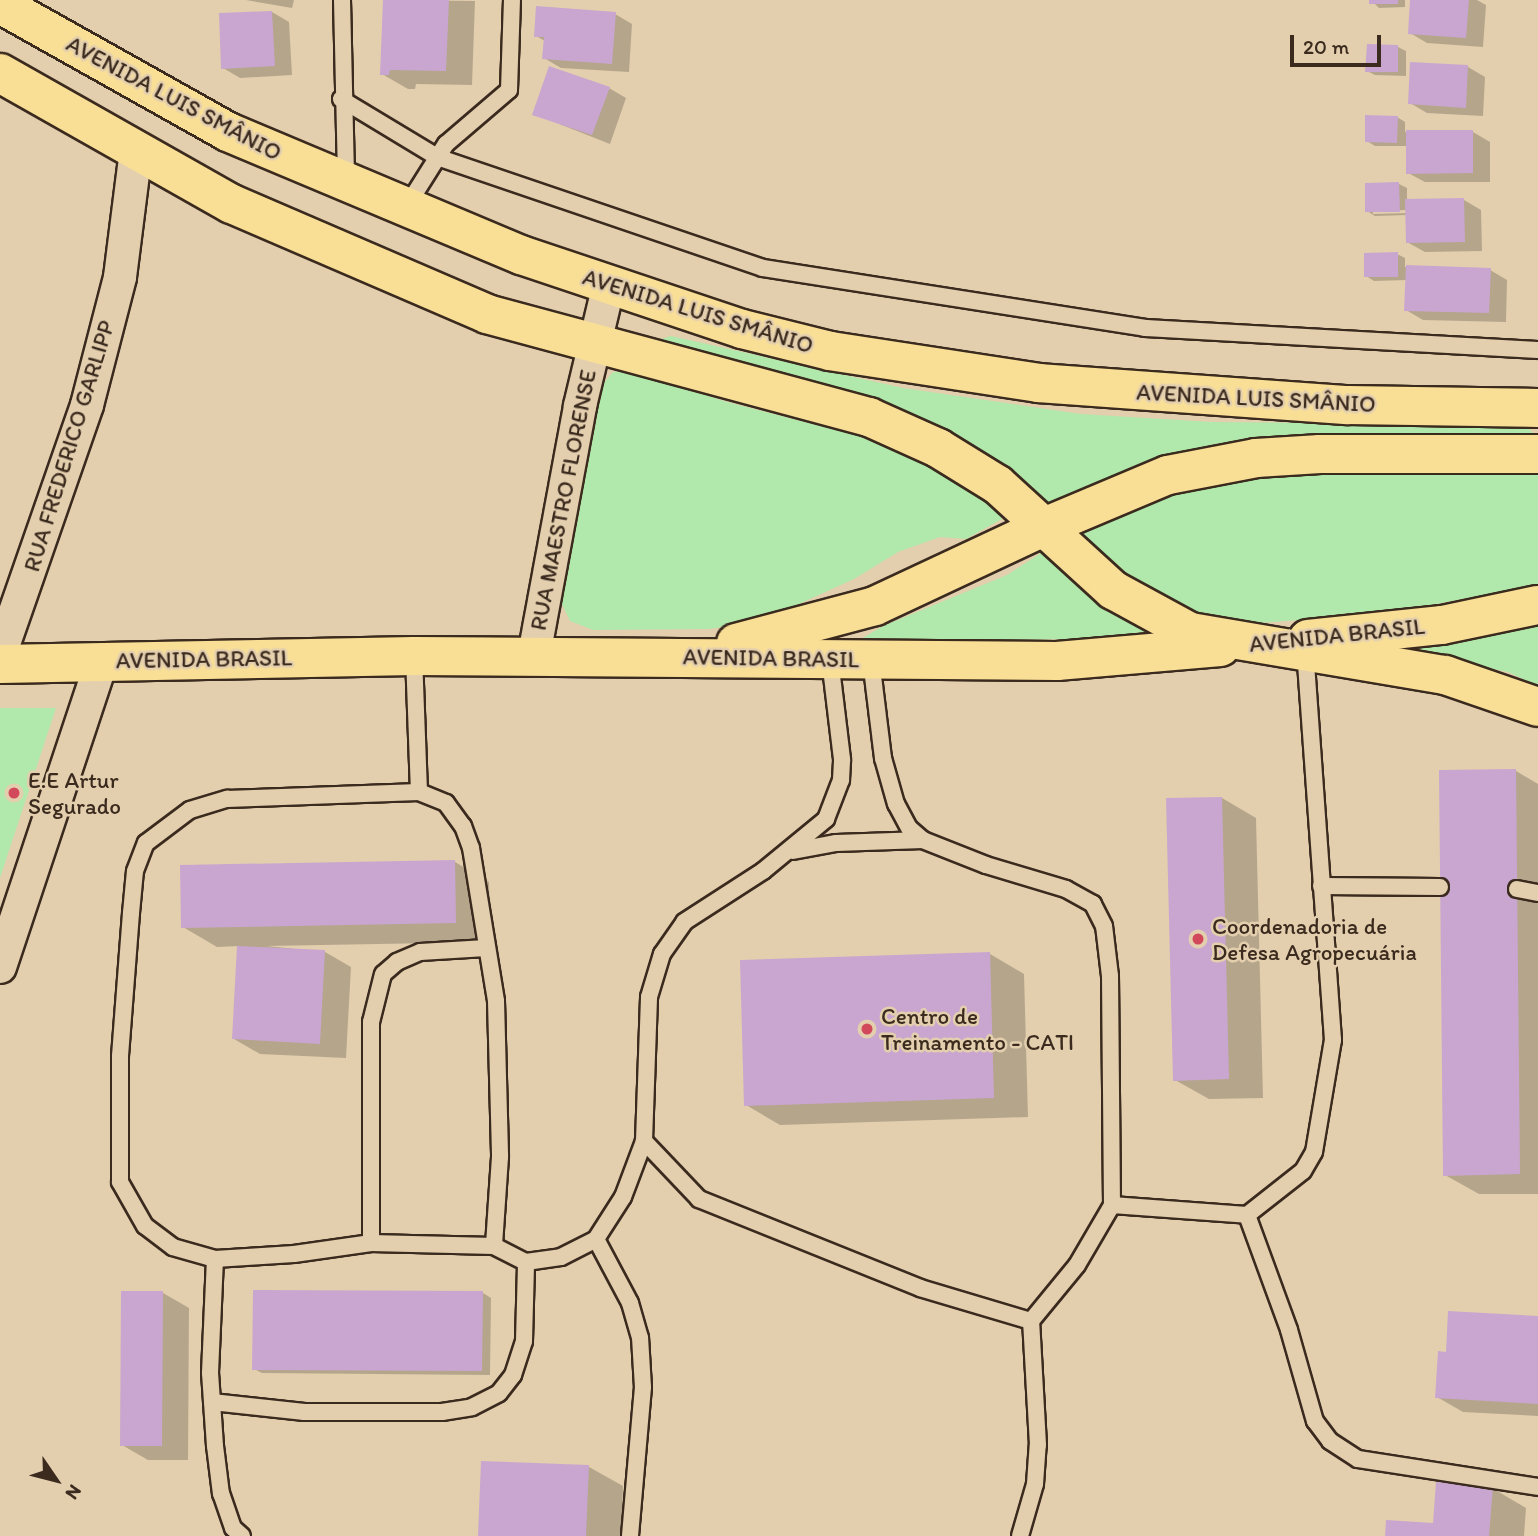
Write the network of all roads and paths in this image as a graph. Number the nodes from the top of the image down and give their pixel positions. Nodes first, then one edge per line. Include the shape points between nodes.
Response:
1 (342, 0) edge
2 (512, 0) edge
3 (0, 4) edge
4 (0, 74) edge
5 (341, 99) junction
6 (136, 150) junction
7 (437, 158) junction
8 (346, 184) junction
9 (404, 210) junction
10 (609, 284) junction
11 (593, 345) junction
12 (1538, 350) edge
13 (1538, 408) edge
14 (1538, 454) edge
15 (1044, 527) junction
16 (1538, 605) edge
17 (1265, 643) junction
18 (1304, 651) junction
19 (0, 655) edge
20 (534, 655) junction
21 (414, 656) junction
22 (672, 656) junction
23 (102, 660) junction
24 (830, 660) junction
25 (870, 660) junction
26 (0, 664) edge
27 (1538, 707) edge
28 (419, 792) junction
29 (923, 840) junction
30 (788, 852) junction
31 (1321, 886) junction
32 (1440, 887) dead end
33 (1517, 889) dead end
34 (1538, 892) edge
35 (486, 948) junction
36 (0, 967) edge
37 (644, 1141) junction
38 (1112, 1205) junction
39 (1247, 1215) junction
40 (596, 1239) junction
41 (371, 1242) junction
42 (494, 1246) junction
43 (215, 1259) junction
44 (526, 1262) junction
45 (1031, 1321) junction
46 (212, 1402) junction
47 (1538, 1487) edge
48 (242, 1536) edge
49 (630, 1536) edge
50 (1020, 1536) edge

1 - 5 lane
2 - 7 lane via 509,90
3 - 8 main road, AVENIDA LUIS SMÂNIO via 228,132
4 - 6 main road
5 - 7 lane
5 - 8 lane
6 - 11 main road via 232,204 449,297
6 - 19 street, RUA FREDERICO GARLIPP via 120,277 87,405
7 - 9 lane
7 - 12 lane via 763,268 1145,328
8 - 9 main road, AVENIDA LUIS SMÂNIO
9 - 10 main road, AVENIDA LUIS SMÂNIO
10 - 11 street, RUA MAESTRO FLORENSE
10 - 13 main road, AVENIDA LUIS SMÂNIO via 793,342 971,374 1168,394 1348,405
11 - 15 main road via 869,416 938,448 998,485
11 - 20 street, RUA MAESTRO FLORENSE
14 - 15 main road via 1256,458 1168,475
15 - 17 main road via 1114,590 1154,615 1190,632
15 - 22 main road via 875,606 808,627
16 - 17 main road, AVENIDA BRASIL via 1442,625
17 - 18 main road
17 - 25 main road, AVENIDA BRASIL via 1057,661
18 - 27 main road via 1445,674
18 - 31 lane
20 - 21 main road, AVENIDA BRASIL
20 - 22 main road, AVENIDA BRASIL
21 - 23 main road, AVENIDA BRASIL
21 - 28 lane
22 - 24 main road, AVENIDA BRASIL
23 - 26 main road, AVENIDA BRASIL
23 - 36 street
24 - 25 main road, AVENIDA BRASIL
24 - 30 lane via 839,718 841,780 825,819
25 - 29 lane via 890,785 909,828
28 - 35 lane via 446,803 463,826
28 - 43 lane via 227,799 190,810 146,843 135,872 120,1056 120,1182 145,1226 173,1247
29 - 30 lane via 836,843
29 - 38 lane via 1066,889 1093,904 1104,926 1110,976
30 - 37 lane via 684,922 662,954 649,997
31 - 32 lane
31 - 39 lane via 1333,1040 1321,1126 1303,1171
33 - 34 lane
35 - 41 lane via 420,952 383,974 371,1022
35 - 42 lane via 496,1001 499,1157
37 - 40 lane via 623,1197
37 - 45 lane via 699,1199 920,1288
38 - 39 lane
38 - 45 lane via 1077,1265
39 - 47 lane via 1289,1330 1315,1421 1330,1441 1358,1459
40 - 44 lane via 561,1257
40 - 49 lane via 630,1303 640,1337 643,1387
41 - 42 lane
41 - 43 lane via 294,1254
42 - 44 lane
43 - 46 lane
44 - 46 lane via 524,1341 513,1375 499,1393 472,1407 442,1412 304,1412
45 - 50 lane via 1038,1445 1035,1483
46 - 48 lane via 221,1494 233,1528

